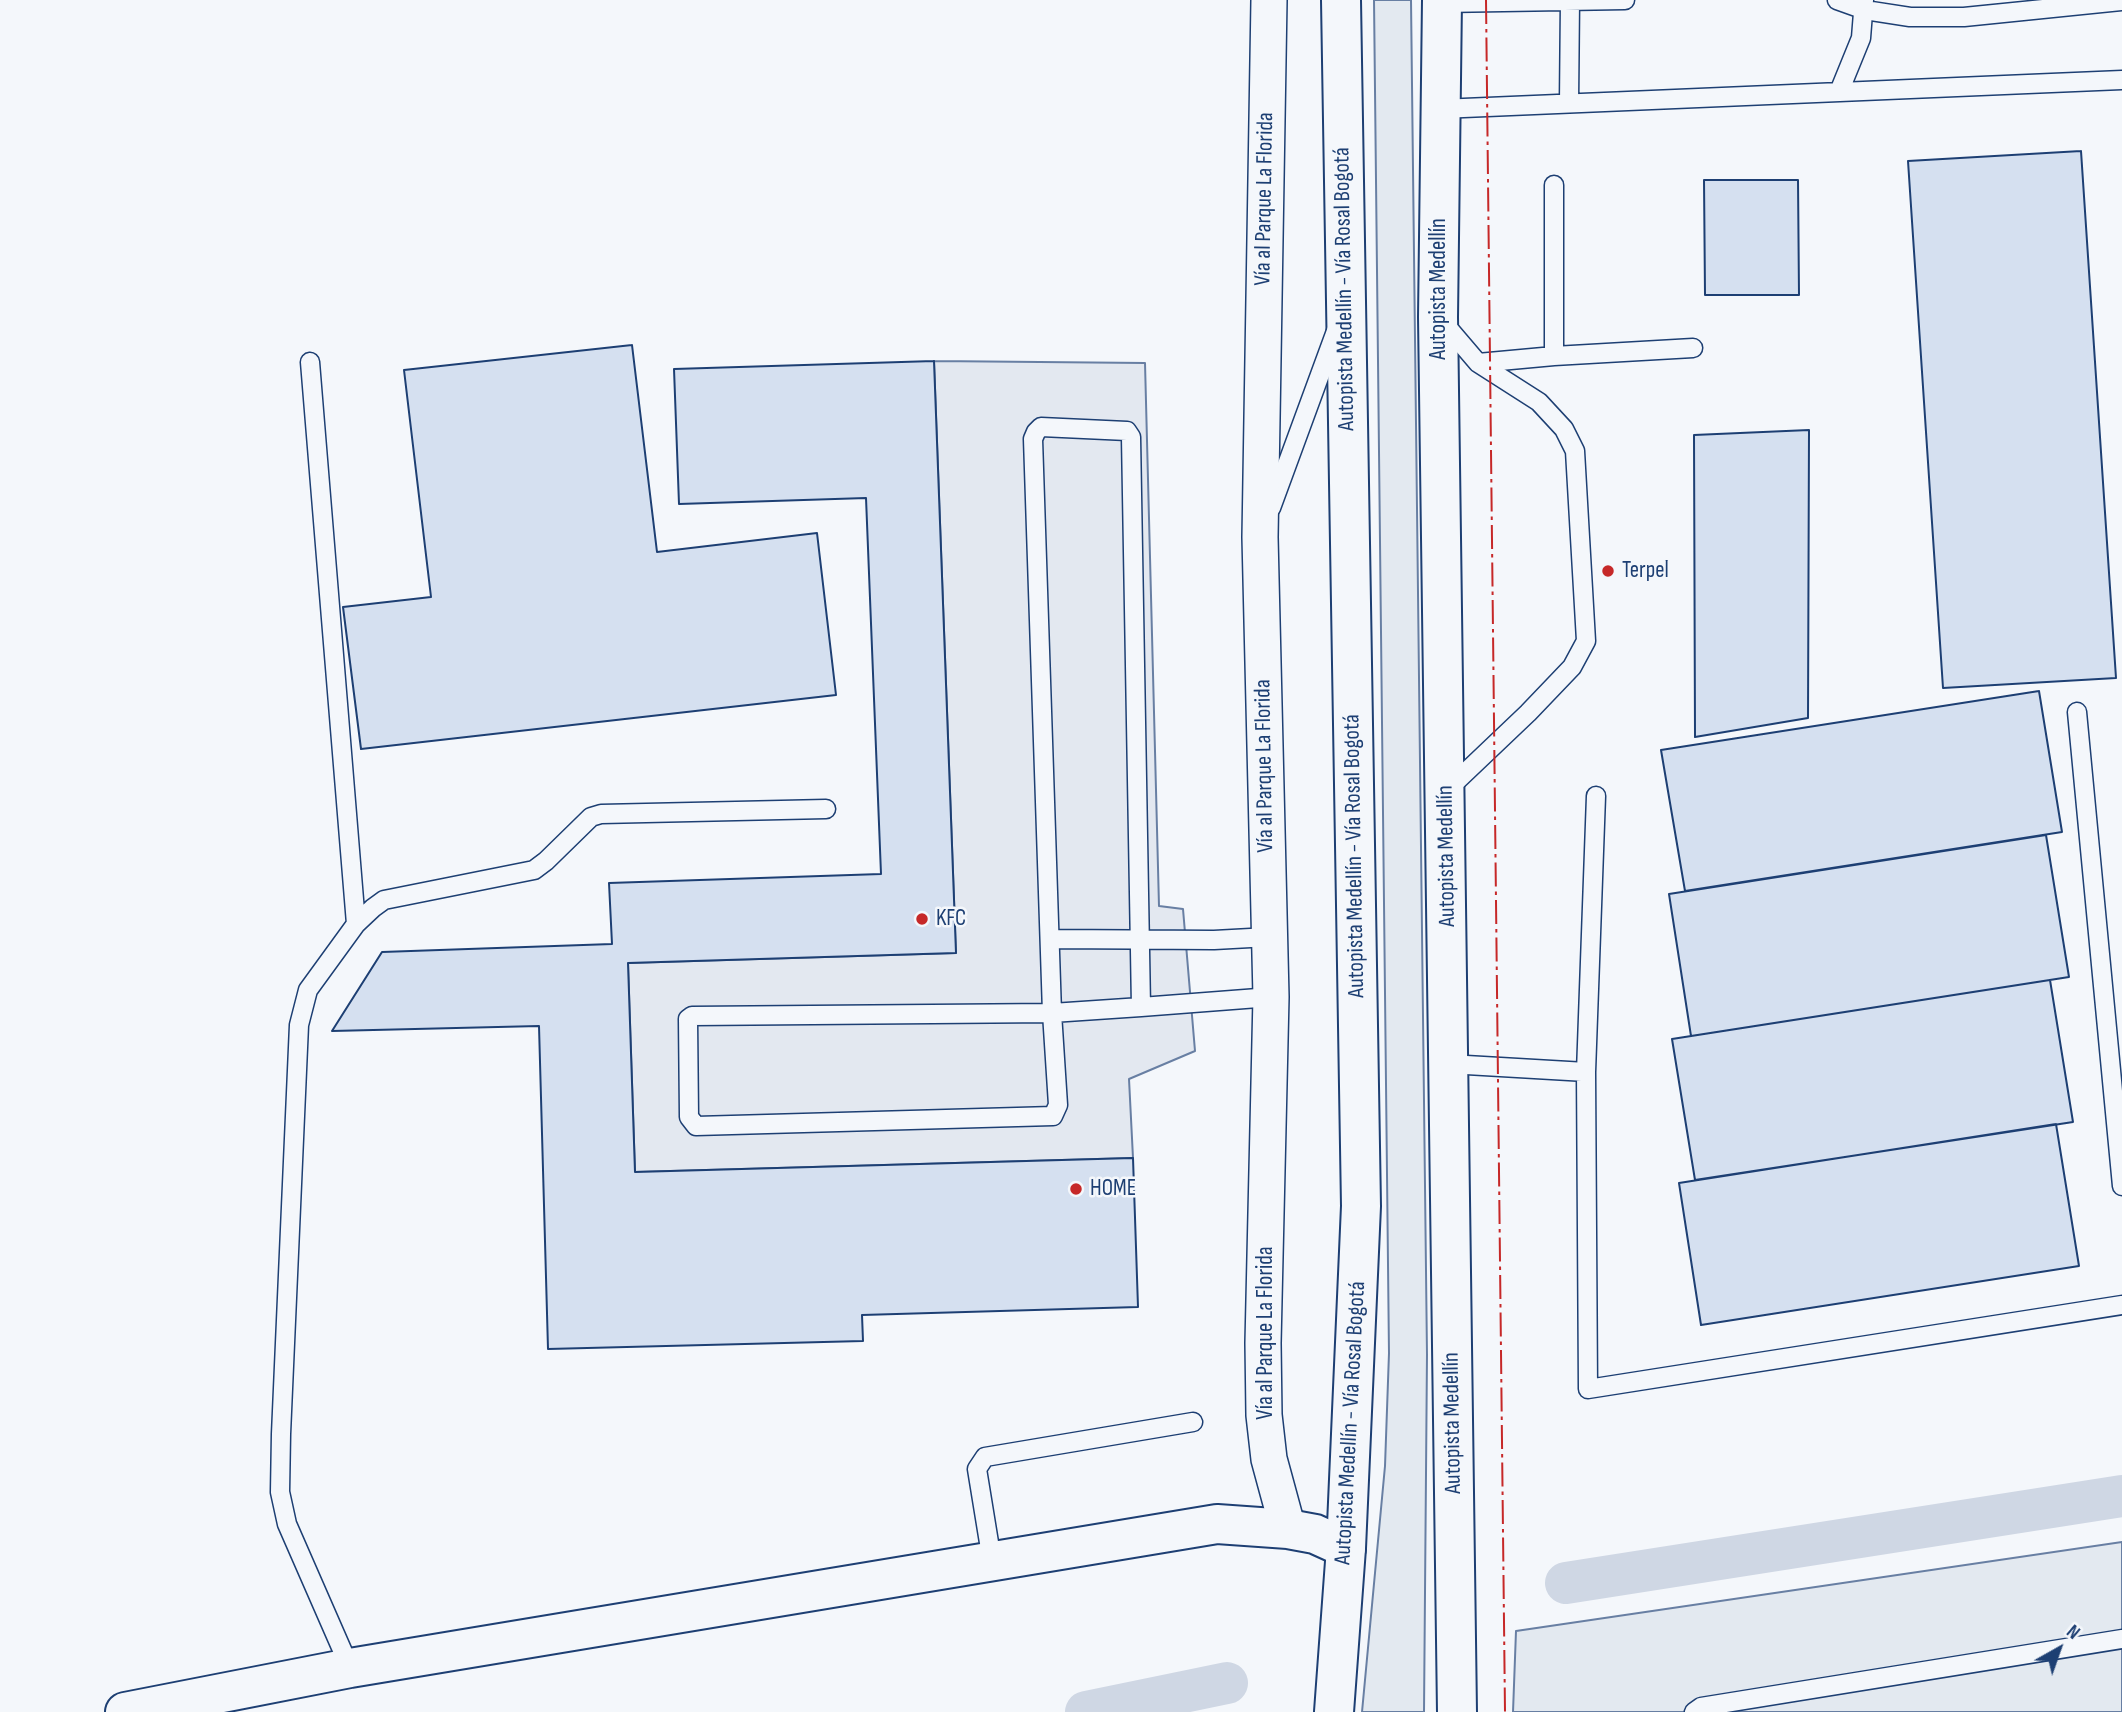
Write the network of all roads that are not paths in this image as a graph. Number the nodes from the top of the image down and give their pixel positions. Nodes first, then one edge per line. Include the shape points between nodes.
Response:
1 (1269, 0) edge
2 (1341, 0) edge
3 (1625, 0) edge
4 (1838, 0) edge
5 (1570, 1) edge
6 (2122, 1) edge
7 (1442, 2) edge
8 (2074, 3) edge
9 (1864, 5) edge
10 (2122, 80) edge
11 (1839, 92) junction
12 (1569, 103) junction
13 (1440, 108) junction
14 (1554, 185) dead end
15 (1345, 305) junction
16 (1438, 317) junction
17 (1693, 348) dead end
18 (1555, 356) junction
19 (310, 362) dead end
20 (1478, 363) junction
21 (1260, 537) junction
22 (2077, 712) dead end
23 (1446, 791) junction
24 (1595, 796) dead end
25 (825, 809) dead end
26 (356, 924) junction
27 (1269, 937) junction
28 (1139, 938) junction
29 (1051, 939) junction
30 (1271, 997) junction
31 (1142, 1007) junction
32 (1052, 1013) junction
33 (1449, 1064) junction
34 (1586, 1072) junction
35 (2122, 1186) edge
36 (2122, 1305) edge
37 (1193, 1422) dead end
38 (1288, 1529) junction
39 (1346, 1548) junction
40 (992, 1561) junction
41 (2122, 1639) edge
42 (349, 1668) junction
43 (125, 1712) edge
44 (1334, 1712) edge
45 (1457, 1712) edge
46 (1694, 1712) edge

1 - 21 street, Vía al Parque La Florida
2 - 15 main road, Autopista Medellín - Vía Rosal Bogotá
3 - 5 lane
4 - 9 lane
5 - 7 lane
5 - 12 lane
6 - 8 lane
7 - 13 main road, Autopista Medellín
8 - 9 lane via 1964,17 1910,17
9 - 11 lane via 1861,38
10 - 11 lane
11 - 12 lane
12 - 13 lane
13 - 16 main road, Autopista Medellín
14 - 18 lane
15 - 21 lane
15 - 39 main road, Autopista Medellín - Vía Rosal Bogotá via 1361,1206
16 - 20 lane
16 - 23 main road, Autopista Medellín
17 - 18 lane
18 - 20 lane
19 - 26 lane
20 - 23 lane via 1539,402 1564,429 1574,451 1586,641 1572,667
21 - 27 street, Vía al Parque La Florida
22 - 35 lane
23 - 33 main road, Autopista Medellín
24 - 34 lane
25 - 26 lane via 601,814 583,823 534,870 384,900
26 - 42 lane via 308,990 299,1025 280,1492 287,1524
27 - 28 lane
27 - 30 street, Vía al Parque La Florida
28 - 29 lane
28 - 29 lane via 1131,437 1127,431 1041,427 1033,439
28 - 31 lane
29 - 32 lane
30 - 31 lane
30 - 38 street, Vía al Parque La Florida via 1264,1415 1269,1458
31 - 32 lane
32 - 32 lane via 692,1016 688,1019 690,1116 696,1126 1053,1116 1058,1105
33 - 34 lane
33 - 45 main road, Autopista Medellín
34 - 36 lane via 1588,1389
37 - 40 lane via 985,1457 977,1469
38 - 39 main road via 1315,1534
38 - 40 main road via 1217,1524
39 - 44 main road, Autopista Medellín - Vía Rosal Bogotá
40 - 42 main road
41 - 46 lane via 1701,1707
42 - 43 main road

